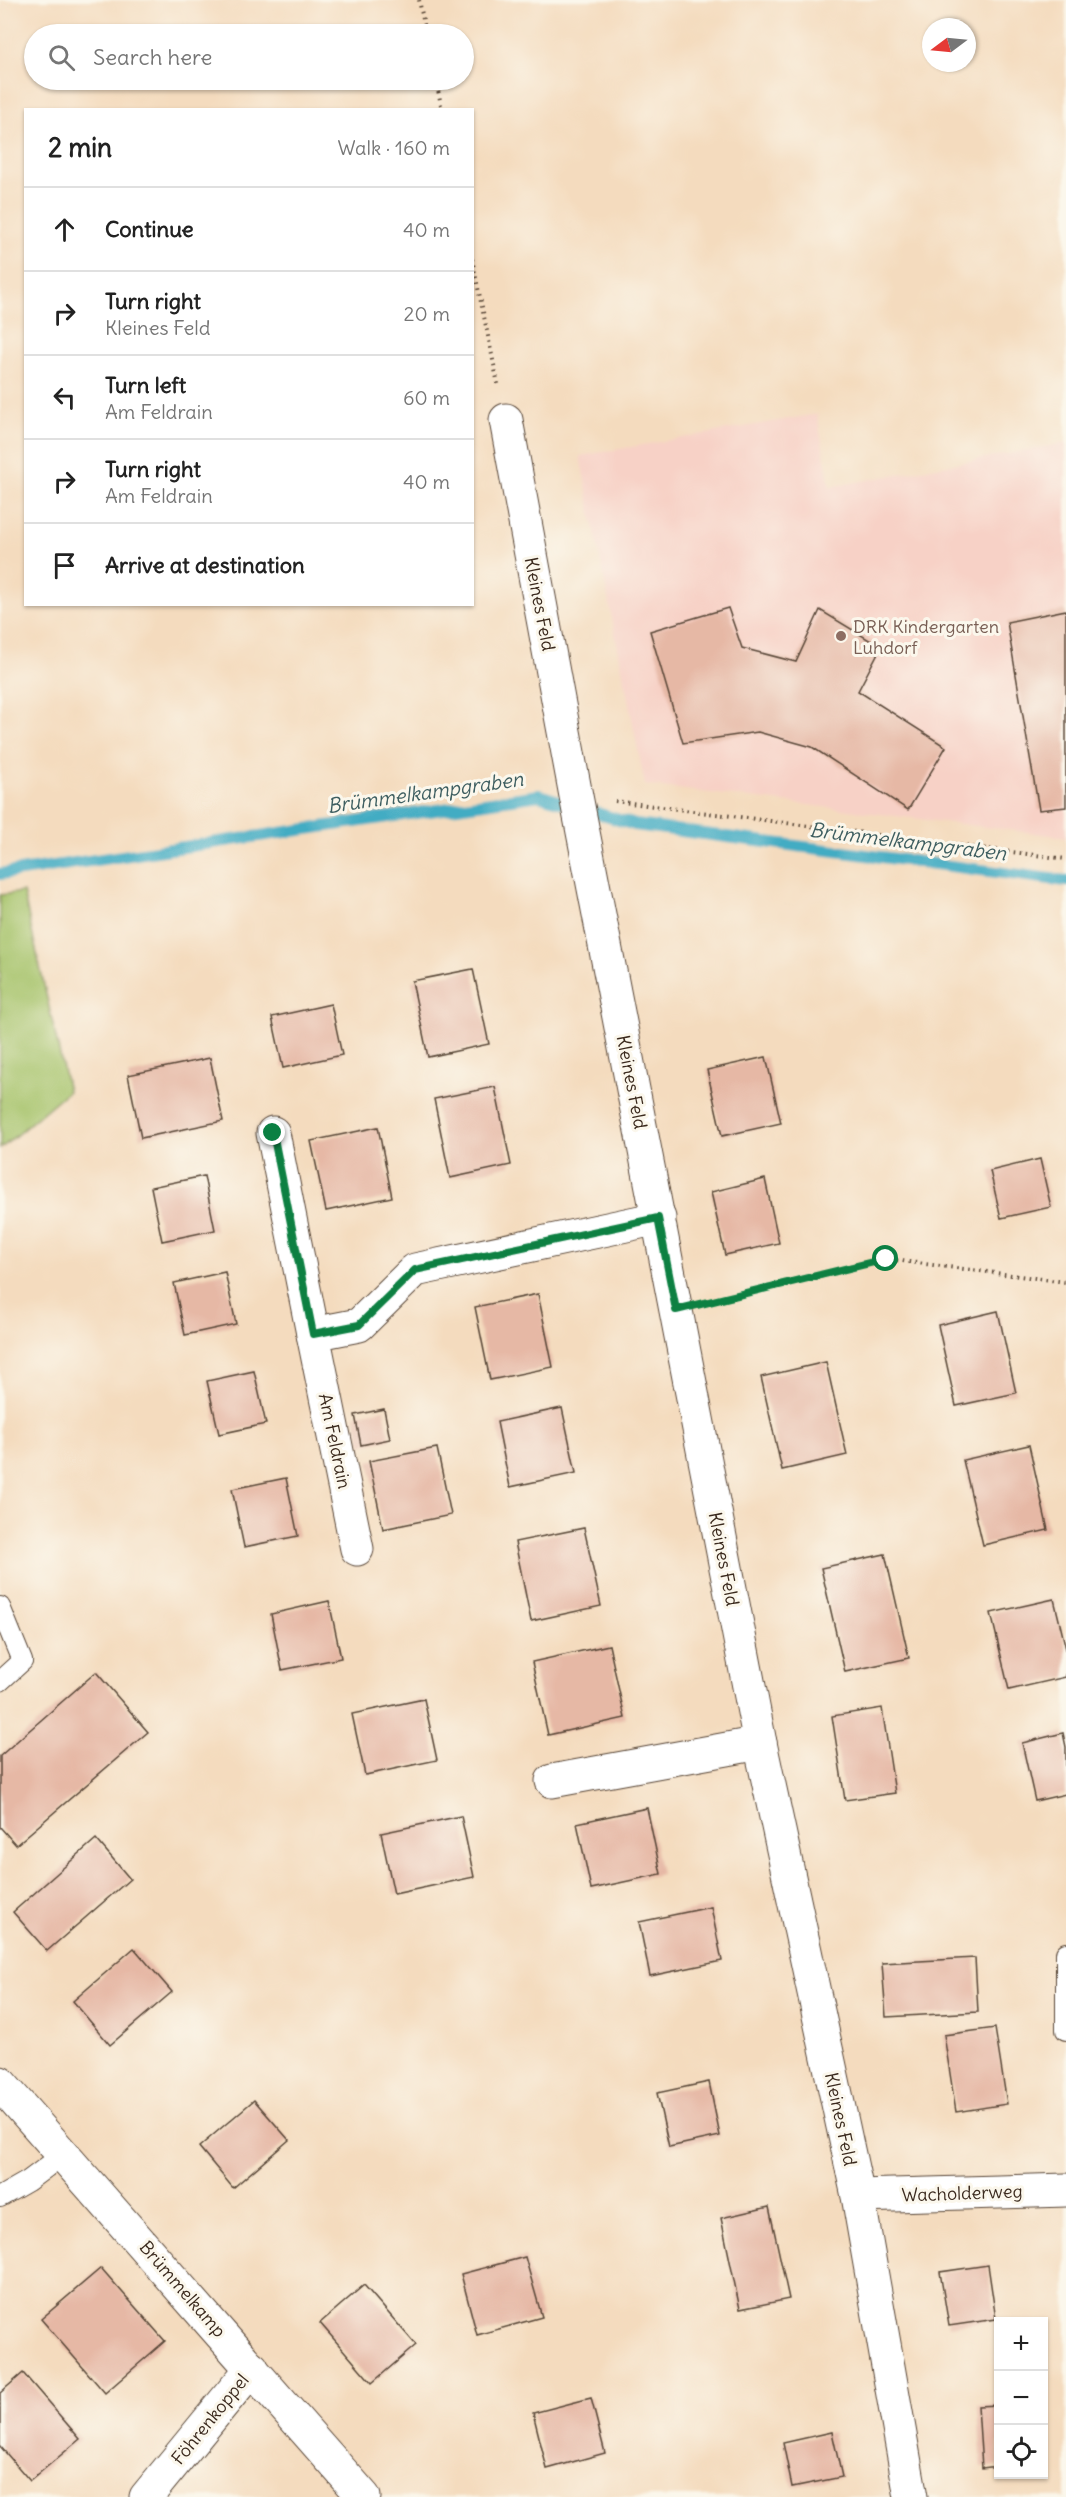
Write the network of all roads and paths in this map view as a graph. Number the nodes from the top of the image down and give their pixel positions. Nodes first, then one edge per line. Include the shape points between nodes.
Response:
1 (419, 0) edge
2 (424, 24) edge
3 (438, 90) edge
4 (442, 108) edge
5 (474, 268) edge
6 (506, 420) joint
7 (579, 811) junction
8 (1066, 859) edge
9 (273, 1133) dead end
10 (658, 1218) junction
11 (1066, 1282) edge
12 (676, 1310) junction
13 (313, 1334) junction
14 (357, 1549) dead end
15 (0, 1606) edge
16 (0, 1681) edge
17 (760, 1743) junction
18 (552, 1781) dead end
19 (1066, 1953) edge
20 (1066, 2030) edge
21 (0, 2083) edge
22 (64, 2154) junction
23 (1066, 2190) edge
24 (858, 2196) junction
25 (0, 2197) edge
26 (252, 2368) junction
27 (146, 2497) edge
28 (364, 2497) edge
29 (911, 2497) edge

1 - 2 path
3 - 4 path
5 - 6 path
6 - 7 street, Kleines Feld
7 - 8 path
7 - 10 street, Kleines Feld
9 - 13 street, Am Feldrain
10 - 12 street, Kleines Feld
10 - 13 street via 415,1270 359,1325
11 - 12 path via 886,1259
12 - 17 street, Kleines Feld
13 - 14 street, Am Feldrain
15 - 16 lane via 22,1661
17 - 18 street
17 - 24 street, Kleines Feld
19 - 20 lane
21 - 22 street, Brümmelkamp
22 - 25 lane
22 - 26 street, Brümmelkamp
23 - 24 street, Wacholderweg
24 - 29 street, Kleines Feld
26 - 27 street, Föhrenkoppel
26 - 28 street, Brümmelkamp

